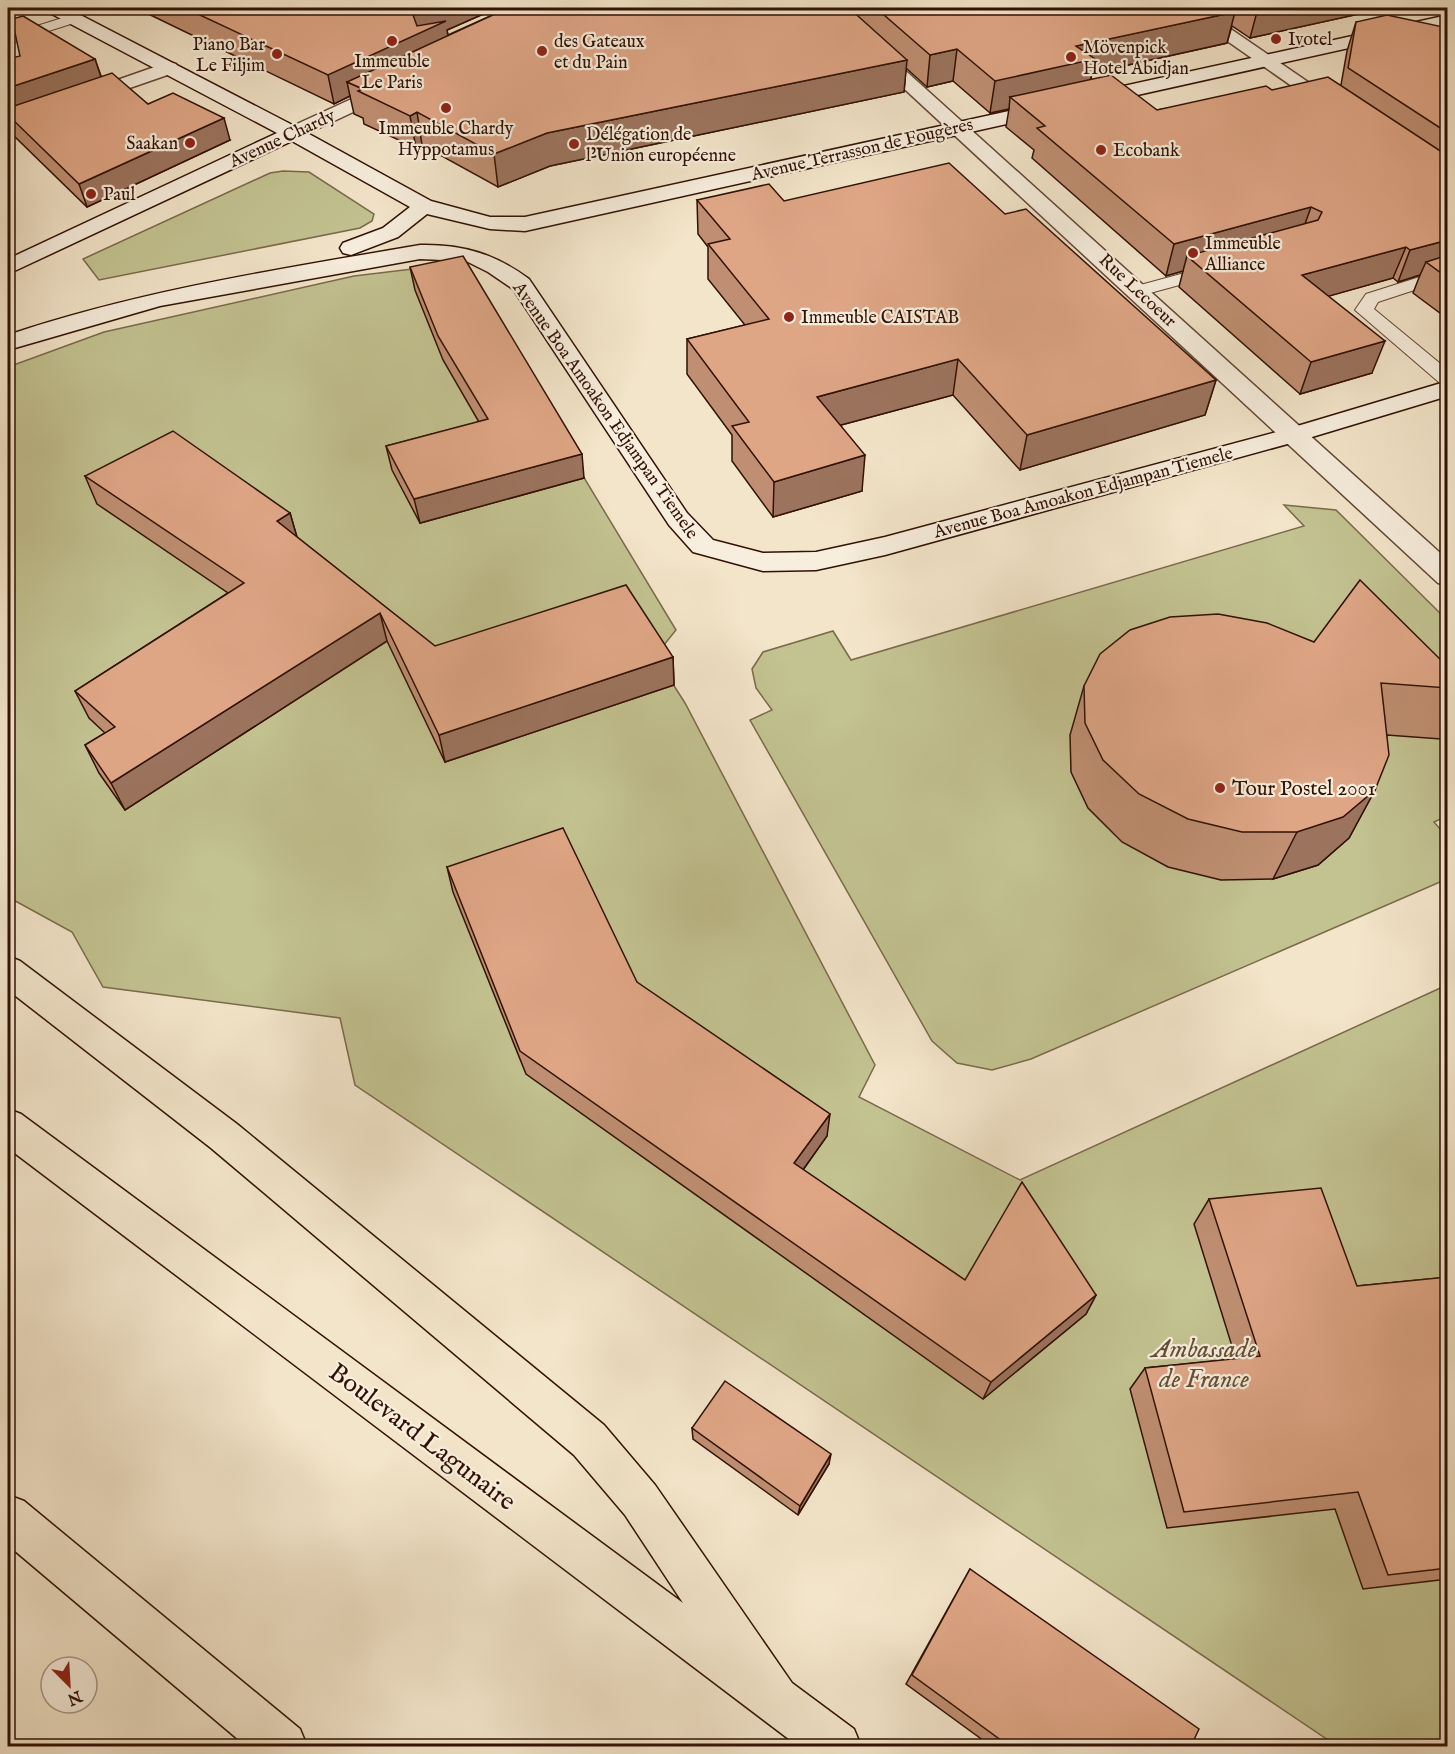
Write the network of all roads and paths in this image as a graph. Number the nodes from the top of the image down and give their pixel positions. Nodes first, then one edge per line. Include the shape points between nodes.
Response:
1 (54, 8) edge
2 (826, 8) edge
3 (1189, 8) edge
4 (75, 18) junction
5 (1448, 20) edge
6 (8, 40) edge
7 (1265, 61) junction
8 (169, 68) junction
9 (409, 78) edge
10 (1352, 119) edge
11 (8, 124) edge
12 (959, 127) junction
13 (293, 133) junction
14 (423, 206) junction
15 (525, 224) junction
16 (1226, 266) edge
17 (8, 267) edge
18 (1448, 273) edge
19 (521, 284) junction
20 (223, 287) junction
21 (1139, 291) junction
22 (8, 343) edge
23 (1448, 380) edge
24 (1448, 388) edge
25 (1293, 435) junction
26 (1448, 576) edge
27 (8, 971) edge
28 (8, 1126) edge
29 (8, 1517) edge
30 (774, 1697) junction
31 (283, 1746) edge
32 (837, 1746) edge

1 - 4 street, Avenue Terrasson de Fougères
2 - 12 street, Rue Lecoeur
3 - 7 street
4 - 6 lane
4 - 8 street, Avenue Terrasson de Fougères
5 - 7 street, Avenue Terrasson de Fougères
7 - 10 street
7 - 12 street, Avenue Terrasson de Fougères
8 - 11 street
8 - 13 street, Avenue Terrasson de Fougères
9 - 13 street, Avenue Chardy
12 - 15 street, Avenue Terrasson de Fougères
12 - 21 street, Rue Lecoeur
13 - 14 street, Avenue Terrasson de Fougères
13 - 17 street, Avenue Chardy
14 - 15 street, Avenue Terrasson de Fougères via 490,224
14 - 20 street via 397,231
15 - 19 street via 512,236 510,246
16 - 21 lane
18 - 23 lane via 1372,298 1364,310
19 - 20 street, Avenue Boa Amoakon Edjampan Tiemele via 477,255 450,250
19 - 25 street, Avenue Boa Amoakon Edjampan Tiemele via 678,519 703,546 763,562 816,561 885,546
20 - 22 street, Avenue Boa Amoakon Edjampan Tiemele via 105,312
21 - 25 street, Rue Lecoeur
24 - 25 street, Avenue Boa Amoakon Edjampan Tiemele
25 - 26 street, Rue Lecoeur
27 - 30 highway via 224,1136 589,1440 640,1500
28 - 30 highway, Boulevard Lagunaire
29 - 31 highway
30 - 32 highway, Boulevard Lagunaire

